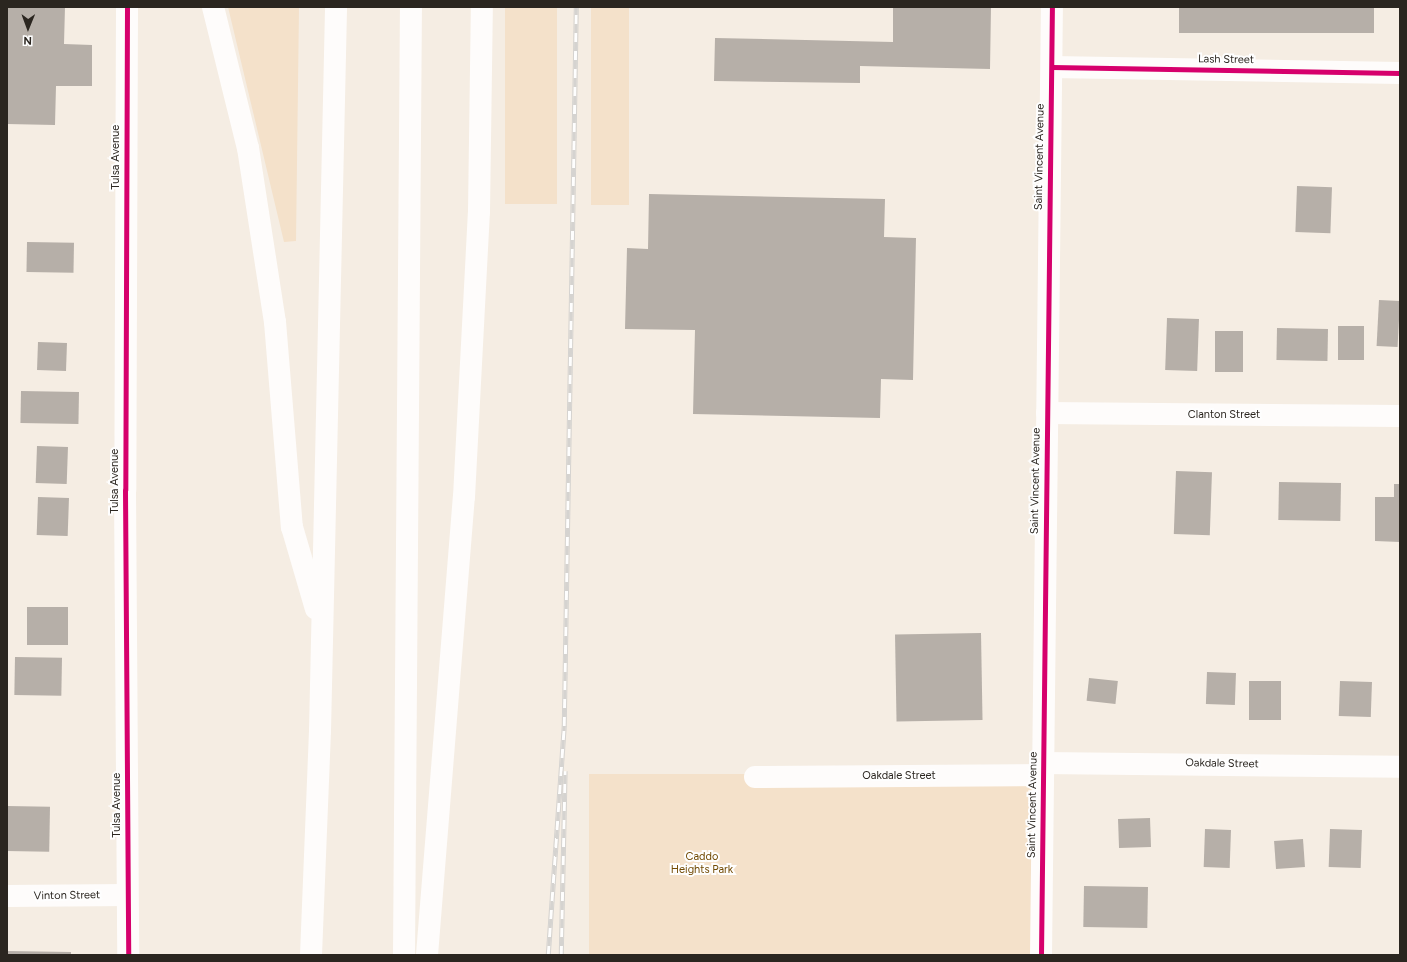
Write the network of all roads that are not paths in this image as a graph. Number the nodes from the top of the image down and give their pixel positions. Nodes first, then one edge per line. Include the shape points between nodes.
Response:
1 (127, 7) edge
2 (213, 7) edge
3 (336, 7) edge
4 (411, 7) edge
5 (482, 7) edge
6 (1052, 7) edge
7 (1052, 67) junction
8 (1400, 73) edge
9 (1047, 414) junction
10 (1400, 416) edge
11 (322, 629) junction
12 (1400, 767) edge
13 (1043, 769) junction
14 (755, 777) dead end
15 (127, 895) junction
16 (7, 896) edge
17 (128, 955) edge
18 (311, 955) edge
19 (404, 955) edge
20 (427, 955) edge
21 (1041, 955) edge

1 - 15 main road, Tulsa Avenue
2 - 11 main road via 248,148 275,322 292,527
3 - 11 main road
4 - 19 main road
5 - 20 main road via 479,212 464,497
6 - 7 main road, Saint Vincent Avenue
7 - 8 main road, Lash Street
7 - 9 main road, Saint Vincent Avenue
9 - 10 main road, Clanton Street
9 - 13 main road, Saint Vincent Avenue
11 - 18 main road
12 - 13 main road, Oakdale Street
13 - 14 main road, Oakdale Street
13 - 21 main road, Saint Vincent Avenue
15 - 16 main road, Vinton Street
15 - 17 main road, Tulsa Avenue

